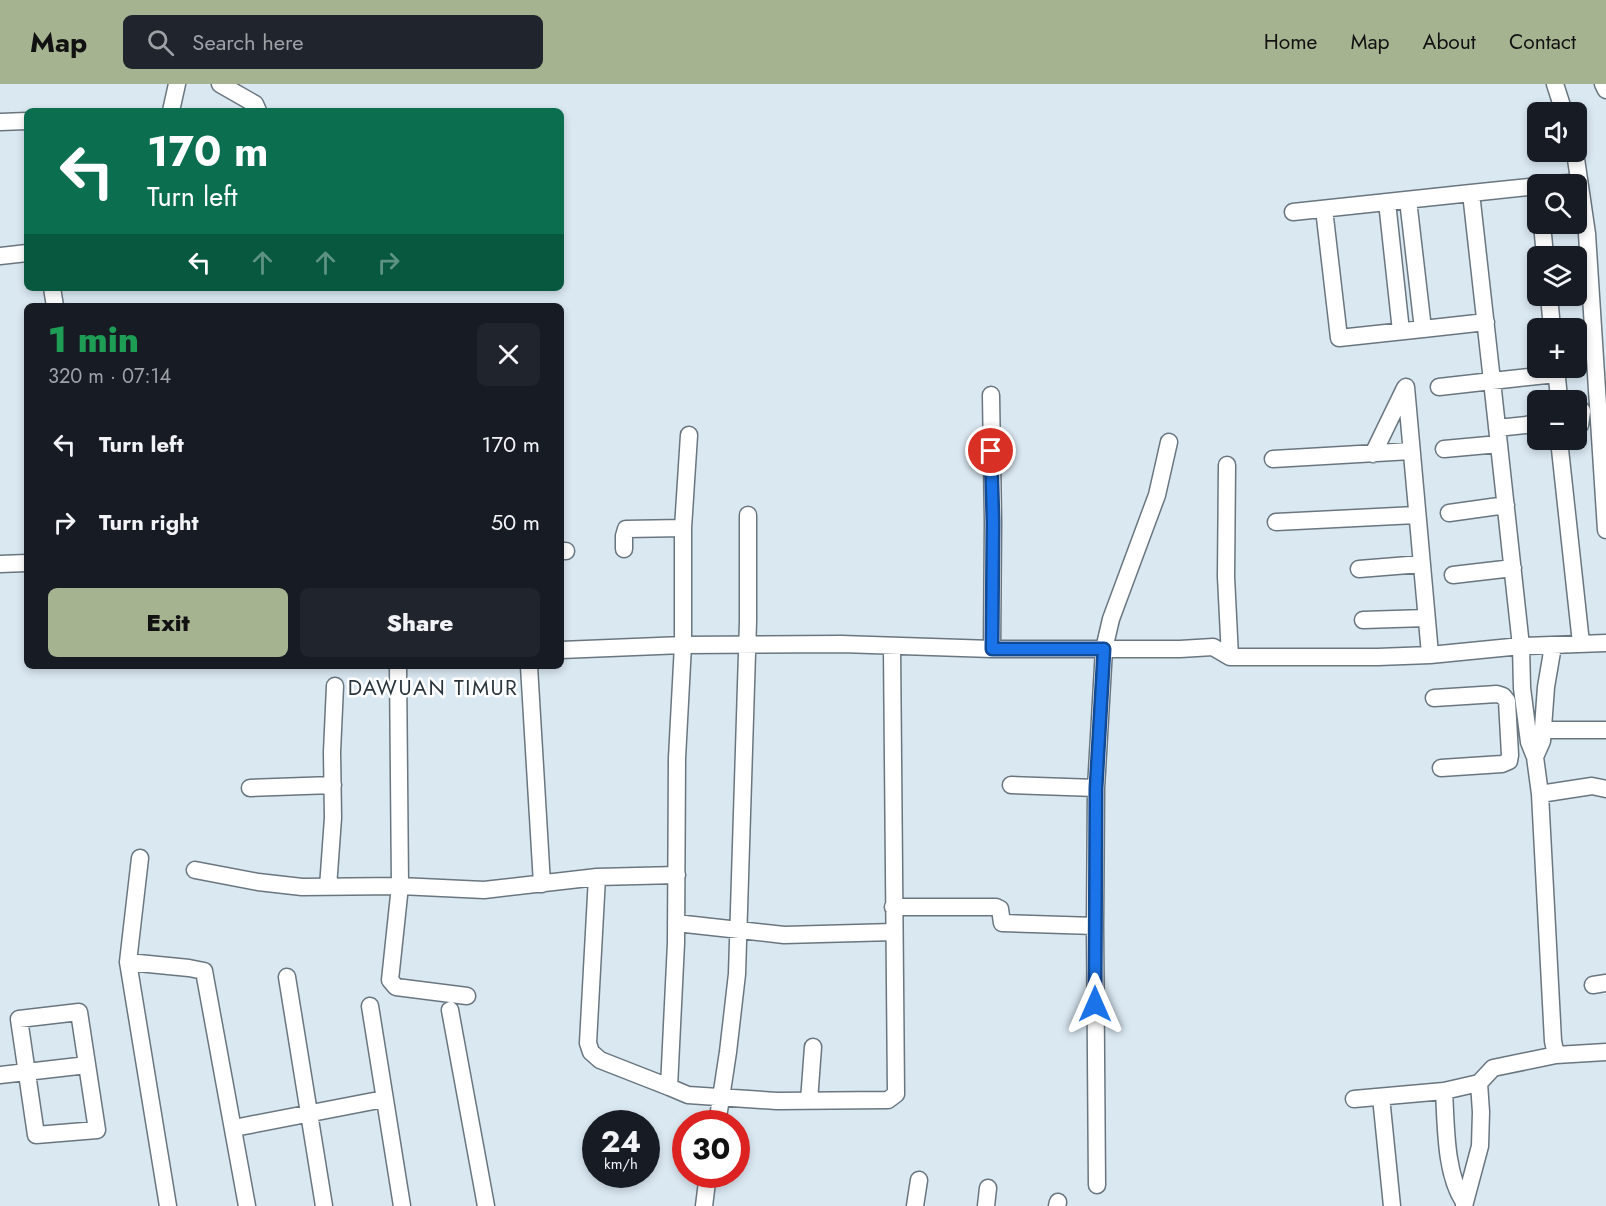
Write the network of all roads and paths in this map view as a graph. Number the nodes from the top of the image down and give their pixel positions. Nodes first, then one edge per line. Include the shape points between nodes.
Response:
1 (177, 84) edge
2 (220, 84) edge
3 (1555, 84) edge
4 (1603, 84) edge
5 (1606, 90) edge
6 (1561, 102) edge
7 (172, 108) edge
8 (257, 108) edge
9 (24, 121) edge
10 (0, 122) edge
11 (1576, 162) edge
12 (1527, 187) edge
13 (1472, 193) junction
14 (1408, 200) junction
15 (1387, 202) junction
16 (1324, 209) junction
17 (1293, 212) dead end
18 (24, 253) edge
19 (0, 256) edge
20 (1486, 322) junction
21 (1423, 329) junction
22 (1401, 331) junction
23 (1527, 376) edge
24 (1492, 381) junction
25 (1439, 387) dead end
26 (991, 395) dead end
27 (1527, 424) edge
28 (689, 435) dead end
29 (1498, 436) junction
30 (1169, 442) dead end
31 (1444, 449) dead end
32 (1560, 450) edge
33 (1411, 451) junction
34 (1372, 454) junction
35 (1272, 459) dead end
36 (1227, 465) dead end
37 (1506, 505) junction
38 (1449, 513) dead end
39 (748, 515) dead end
40 (1416, 515) junction
41 (1276, 522) dead end
42 (683, 528) junction
43 (1606, 530) edge
44 (624, 549) dead end
45 (24, 563) edge
46 (0, 564) edge
47 (1421, 564) junction
48 (1513, 568) junction
49 (1359, 569) dead end
50 (1453, 575) dead end
51 (1426, 618) junction
52 (1363, 620) dead end
53 (1581, 643) junction
54 (1606, 643) edge
55 (747, 644) junction
56 (683, 645) junction
57 (1521, 646) junction
58 (1553, 646) junction
59 (892, 647) junction
60 (992, 649) junction
61 (1104, 649) junction
62 (564, 650) edge
63 (1430, 654) junction
64 (1230, 657) junction
65 (398, 669) edge
66 (529, 669) edge
67 (335, 686) dead end
68 (1546, 687) junction
69 (1522, 688) junction
70 (1434, 698) dead end
71 (1542, 730) junction
72 (1606, 730) edge
73 (1509, 744) junction
74 (1532, 750) junction
75 (1441, 768) dead end
76 (333, 784) junction
77 (1011, 785) dead end
78 (250, 788) dead end
79 (1096, 788) junction
80 (1606, 789) edge
81 (1540, 794) junction
82 (140, 858) dead end
83 (195, 870) dead end
84 (677, 875) junction
85 (597, 877) junction
86 (542, 884) junction
87 (400, 886) junction
88 (328, 887) junction
89 (893, 907) junction
90 (676, 923) junction
91 (1095, 926) junction
92 (739, 931) junction
93 (894, 932) junction
94 (128, 962) junction
95 (287, 977) dead end
96 (467, 996) dead end
97 (370, 1006) dead end
98 (450, 1010) dead end
99 (813, 1047) dead end
100 (1606, 1052) edge
101 (1556, 1055) junction
102 (87, 1065) junction
103 (26, 1072) junction
104 (0, 1075) edge
105 (1479, 1083) junction
106 (669, 1087) junction
107 (1444, 1091) junction
108 (1382, 1096) junction
109 (722, 1097) junction
110 (384, 1099) junction
111 (1354, 1099) dead end
112 (809, 1101) junction
113 (720, 1110) edge
114 (308, 1113) junction
115 (234, 1128) junction
116 (920, 1180) dead end
117 (1097, 1185) dead end
118 (706, 1188) edge
119 (988, 1188) dead end
120 (1464, 1204) edge
121 (168, 1206) edge
122 (247, 1206) edge
123 (324, 1206) edge
124 (402, 1206) edge
125 (484, 1206) edge
126 (493, 1206) edge
127 (704, 1206) edge
128 (915, 1206) edge
129 (986, 1206) edge
130 (1392, 1206) edge

1 - 7 street
2 - 8 street
3 - 6 street
4 - 5 street
9 - 10 street
11 - 43 street via 1587,234
12 - 13 street
13 - 14 street
13 - 20 street
14 - 15 street
14 - 21 street
15 - 16 street
15 - 22 street
16 - 17 street
16 - 22 street via 1338,338
18 - 19 street
20 - 21 street
20 - 24 street
21 - 22 street
23 - 24 street
24 - 25 street
24 - 29 street
26 - 60 street
27 - 29 street
28 - 42 street
29 - 31 street
29 - 37 street
30 - 61 street via 1157,495 1111,619
32 - 53 street
33 - 34 street
33 - 34 street via 1406,387
33 - 40 street
34 - 35 street
36 - 64 street
37 - 38 street
37 - 48 street
39 - 55 street
40 - 41 street
40 - 47 street
42 - 44 street via 626,529
42 - 56 street
45 - 46 street
47 - 49 street
47 - 51 street
48 - 50 street
48 - 57 street
51 - 52 street
51 - 63 street
53 - 54 street
53 - 58 street
55 - 56 street
55 - 59 street
55 - 92 street
56 - 62 street
56 - 84 street via 676,758
57 - 58 street
57 - 63 street
57 - 69 street
58 - 68 street
59 - 60 street
59 - 89 street
60 - 61 street
61 - 64 street via 1213,647
61 - 79 street
63 - 64 street
65 - 87 street
66 - 86 street
67 - 76 street
68 - 69 street
68 - 71 street
69 - 74 street
70 - 73 street via 1503,696 1507,701
71 - 72 street
71 - 74 street via 1542,741
73 - 74 street
73 - 75 street via 1509,761 1502,764
74 - 81 street
76 - 78 street
76 - 88 street
77 - 79 street
79 - 91 street
80 - 81 street via 1592,786
81 - 101 street
82 - 94 street
83 - 88 street via 258,882
84 - 85 street
84 - 90 street
85 - 86 street
85 - 106 street via 588,1043 591,1052 600,1060
86 - 87 street via 484,890
87 - 88 street
87 - 96 street via 392,984
89 - 91 street via 996,907 1000,909 1002,923
89 - 93 street
90 - 92 street
90 - 106 street
91 - 117 street
92 - 93 street via 784,935
92 - 109 street
93 - 112 street via 896,1094 888,1100
94 - 115 street via 204,971
94 - 121 street
95 - 114 street
97 - 110 street
98 - 125 street
99 - 112 street
100 - 101 street
101 - 105 street via 1493,1068
102 - 103 street
102 - 103 street via 79,1012 19,1019
102 - 103 street via 97,1130 36,1136
103 - 104 street
105 - 107 street
105 - 120 street via 1480,1146
106 - 109 street via 688,1095
107 - 108 street
107 - 120 street via 1450,1163
108 - 111 street
108 - 130 street
109 - 112 street
109 - 113 street
110 - 114 street
110 - 124 street
114 - 115 street
114 - 123 street
115 - 122 street
116 - 128 street
118 - 127 street
119 - 129 street
125 - 126 street

